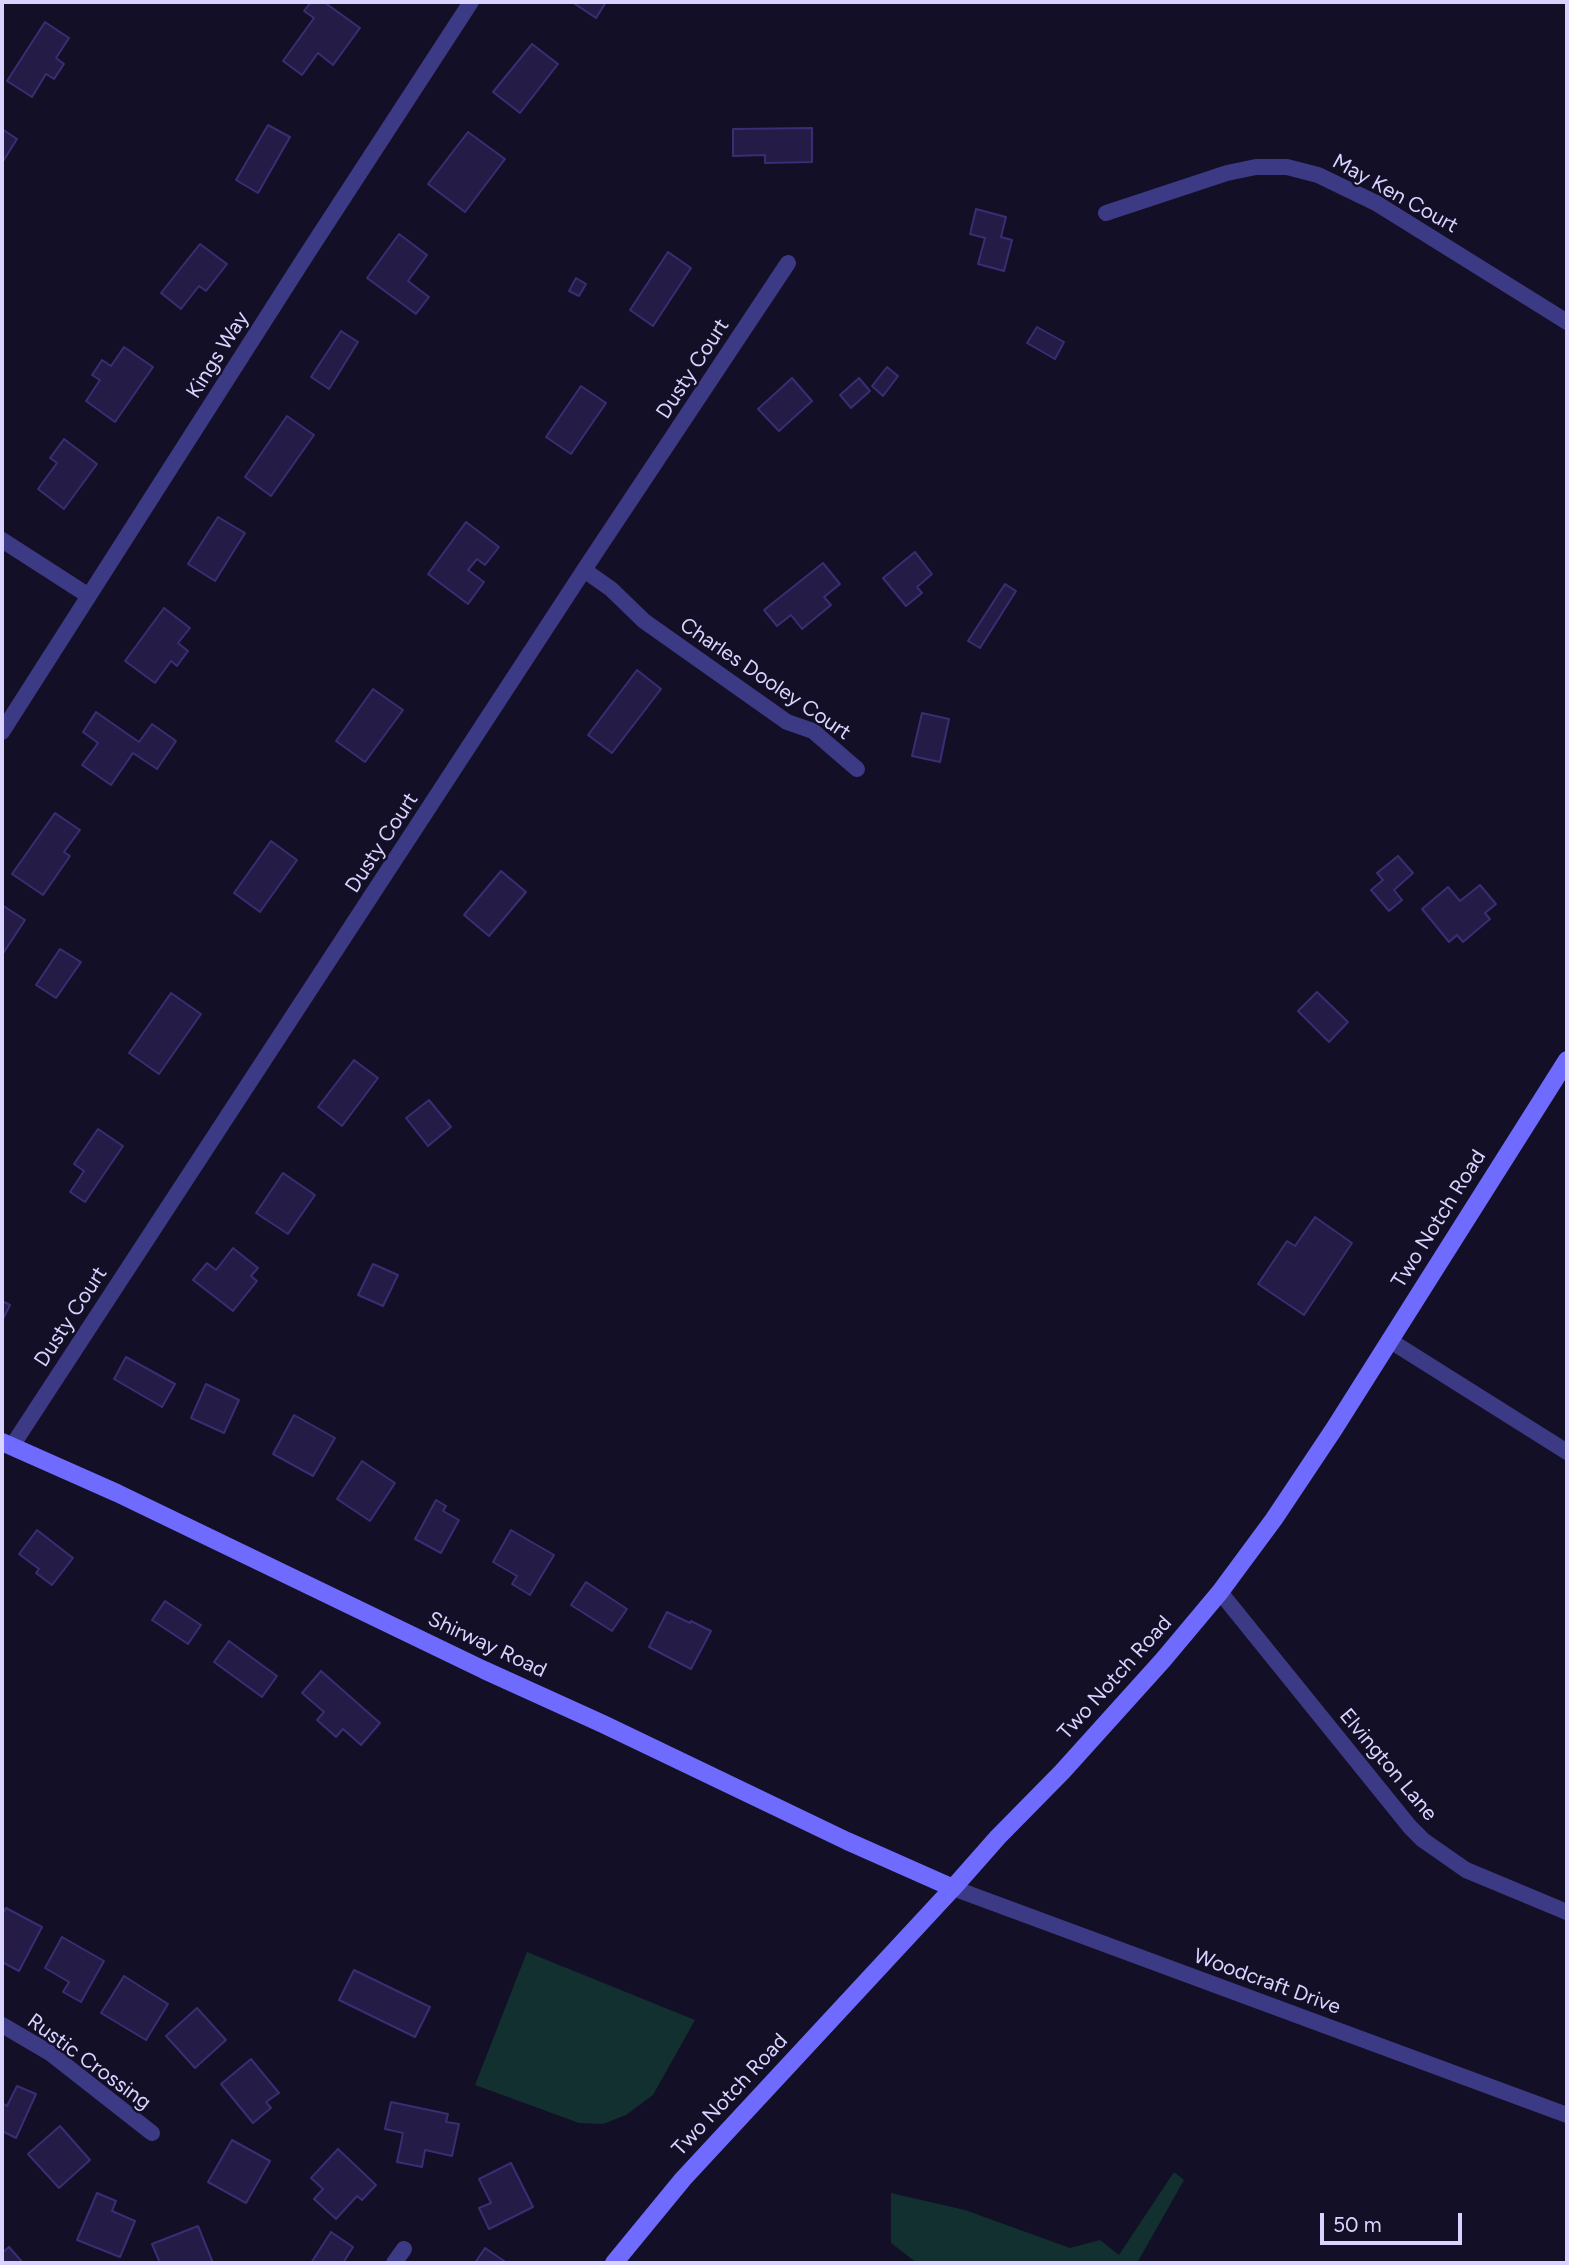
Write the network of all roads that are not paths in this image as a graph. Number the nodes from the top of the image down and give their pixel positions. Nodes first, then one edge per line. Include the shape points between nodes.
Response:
1 (471, 2) edge
2 (1106, 213) dead end
3 (788, 263) dead end
4 (1567, 322) edge
5 (2, 540) edge
6 (584, 570) junction
7 (89, 596) junction
8 (2, 732) edge
9 (856, 769) dead end
10 (1567, 1060) edge
11 (1390, 1340) junction
12 (7, 1444) edge
13 (1567, 1452) edge
14 (1220, 1592) junction
15 (953, 1888) junction
16 (1567, 1912) edge
17 (2, 2025) edge
18 (1567, 2115) edge
19 (152, 2133) dead end
20 (404, 2249) dead end
21 (394, 2263) edge
22 (614, 2263) edge

1 - 7 street, Kings Way
2 - 4 street, May Ken Court via 1256,167 1318,174 1376,203
3 - 6 street, Dusty Court
5 - 7 street
6 - 9 street, Charles Dooley Court via 644,621 777,716 813,731
6 - 12 street, Dusty Court
7 - 8 street, Kings Way
10 - 11 street, Two Notch Road
11 - 13 street
11 - 14 street, Two Notch Road via 1274,1520
12 - 15 street, Shirway Road
14 - 15 street, Two Notch Road via 1062,1773
14 - 16 street, Elvington Lane via 1423,1840 1466,1870
15 - 18 street, Woodcraft Drive
15 - 22 street, Two Notch Road via 683,2179
17 - 19 street, Rustic Crossing via 50,2053
20 - 21 street

